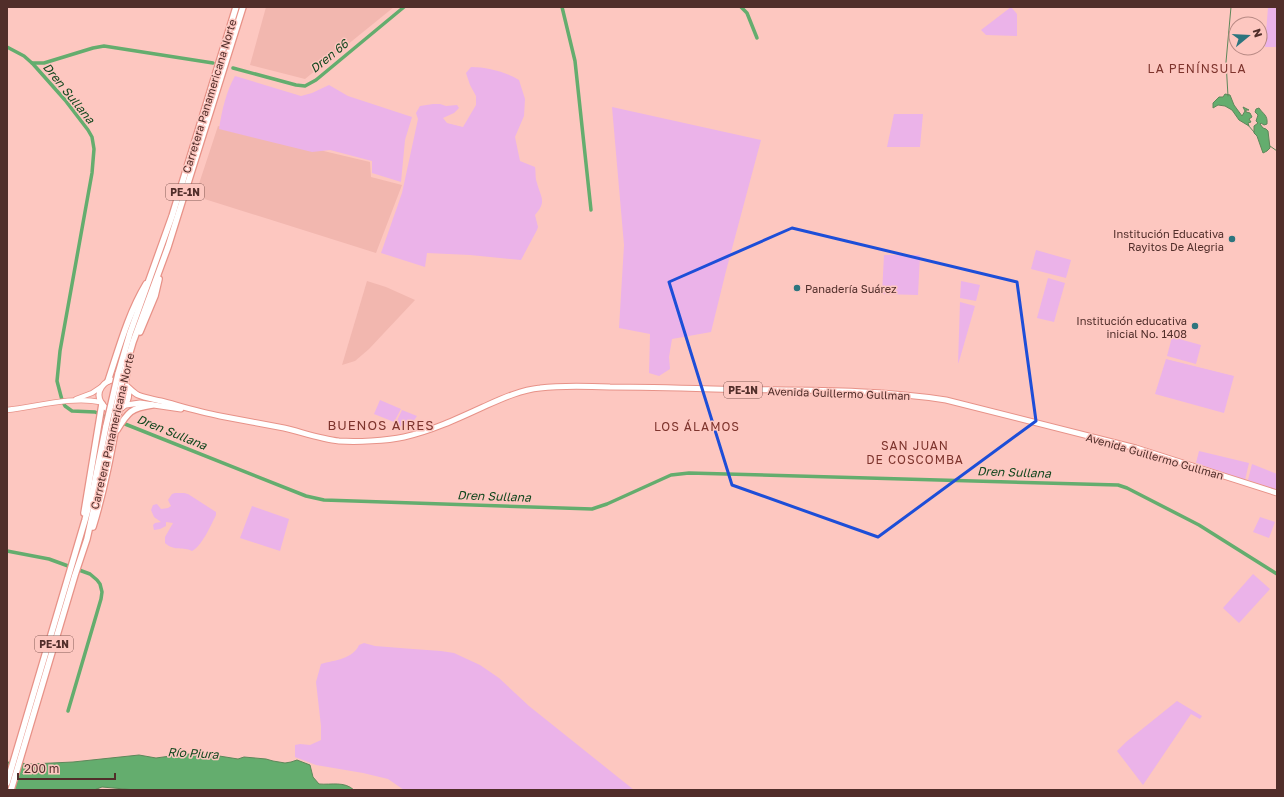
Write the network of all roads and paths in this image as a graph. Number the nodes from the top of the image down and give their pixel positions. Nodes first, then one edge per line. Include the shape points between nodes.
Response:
1 (236, 7) edge
2 (242, 7) edge
3 (161, 265) junction
4 (154, 270) junction
5 (120, 375) junction
6 (108, 381) junction
7 (102, 387) junction
8 (127, 387) junction
9 (72, 401) junction
10 (101, 403) junction
11 (126, 405) junction
12 (152, 405) junction
13 (7, 410) edge
14 (120, 410) junction
15 (208, 413) junction
16 (116, 424) junction
17 (1277, 493) edge
18 (81, 537) junction
19 (76, 563) junction
20 (31, 712) junction
21 (7, 783) edge
22 (11, 790) edge

1 - 4 highway, Carretera Panamericana Norte / PE-1N
2 - 3 highway, Carretera Panamericana Norte / PE-1N
3 - 5 highway, Carretera Panamericana Norte / PE-1N
3 - 8 highway via 155,296 135,344
4 - 5 highway, Carretera Panamericana Norte / PE-1N via 130,333
4 - 6 highway via 134,308
5 - 16 highway, Carretera Panamericana Norte / PE-1N, bridge
6 - 7 main road
6 - 8 main road, PE-1N via 116,380
7 - 9 main road
7 - 10 main road via 99,394
8 - 11 main road via 129,397
8 - 15 main road, Avenida Guillermo Gullman / PE-1N via 141,397
9 - 10 main road via 93,400
9 - 13 main road
10 - 14 main road via 109,410
10 - 18 highway
11 - 12 main road, Avenida Guillermo Gullman / PE-1N
11 - 14 main road
12 - 15 main road, Avenida Guillermo Gullman / PE-1N
12 - 16 highway via 135,409
14 - 16 highway
15 - 17 main road, Avenida Guillermo Gullman / PE-1N via 338,440 383,440 436,428 501,399 543,387 885,392 946,400 1089,436 1167,457
16 - 18 highway, Carretera Panamericana Norte / PE-1N via 93,490
16 - 19 highway, Carretera Panamericana Norte / PE-1N via 87,539
18 - 19 highway, Carretera Panamericana Norte / PE-1N
19 - 20 highway, Carretera Panamericana Norte / PE-1N
20 - 21 highway, Carretera Panamericana Norte / PE-1N
20 - 22 highway, Carretera Panamericana Norte / PE-1N

